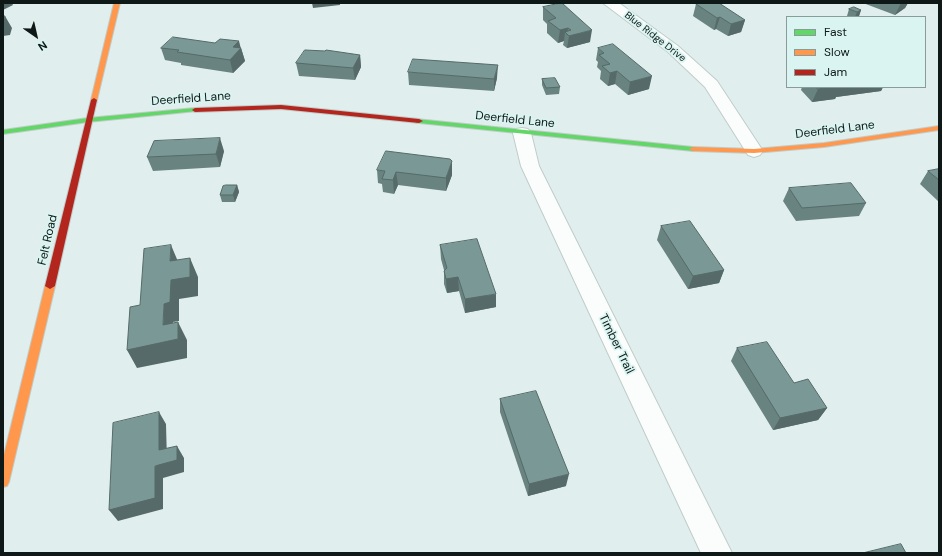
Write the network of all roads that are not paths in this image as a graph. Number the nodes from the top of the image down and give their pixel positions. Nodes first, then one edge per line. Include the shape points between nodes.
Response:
1 (117, 3) edge
2 (610, 3) edge
3 (88, 120) junction
4 (939, 128) edge
5 (3, 132) edge
6 (522, 133) junction
7 (754, 151) junction
8 (3, 482) edge
9 (717, 553) edge

1 - 3 street, Felt Road
2 - 7 street, Blue Ridge Drive via 673,49 712,84
3 - 5 street, Deerfield Lane
3 - 6 street, Deerfield Lane via 215,108 280,107
3 - 8 street, Felt Road
4 - 7 street, Deerfield Lane via 824,145
6 - 7 street, Deerfield Lane via 690,149
6 - 9 street, Timber Trail via 530,166

